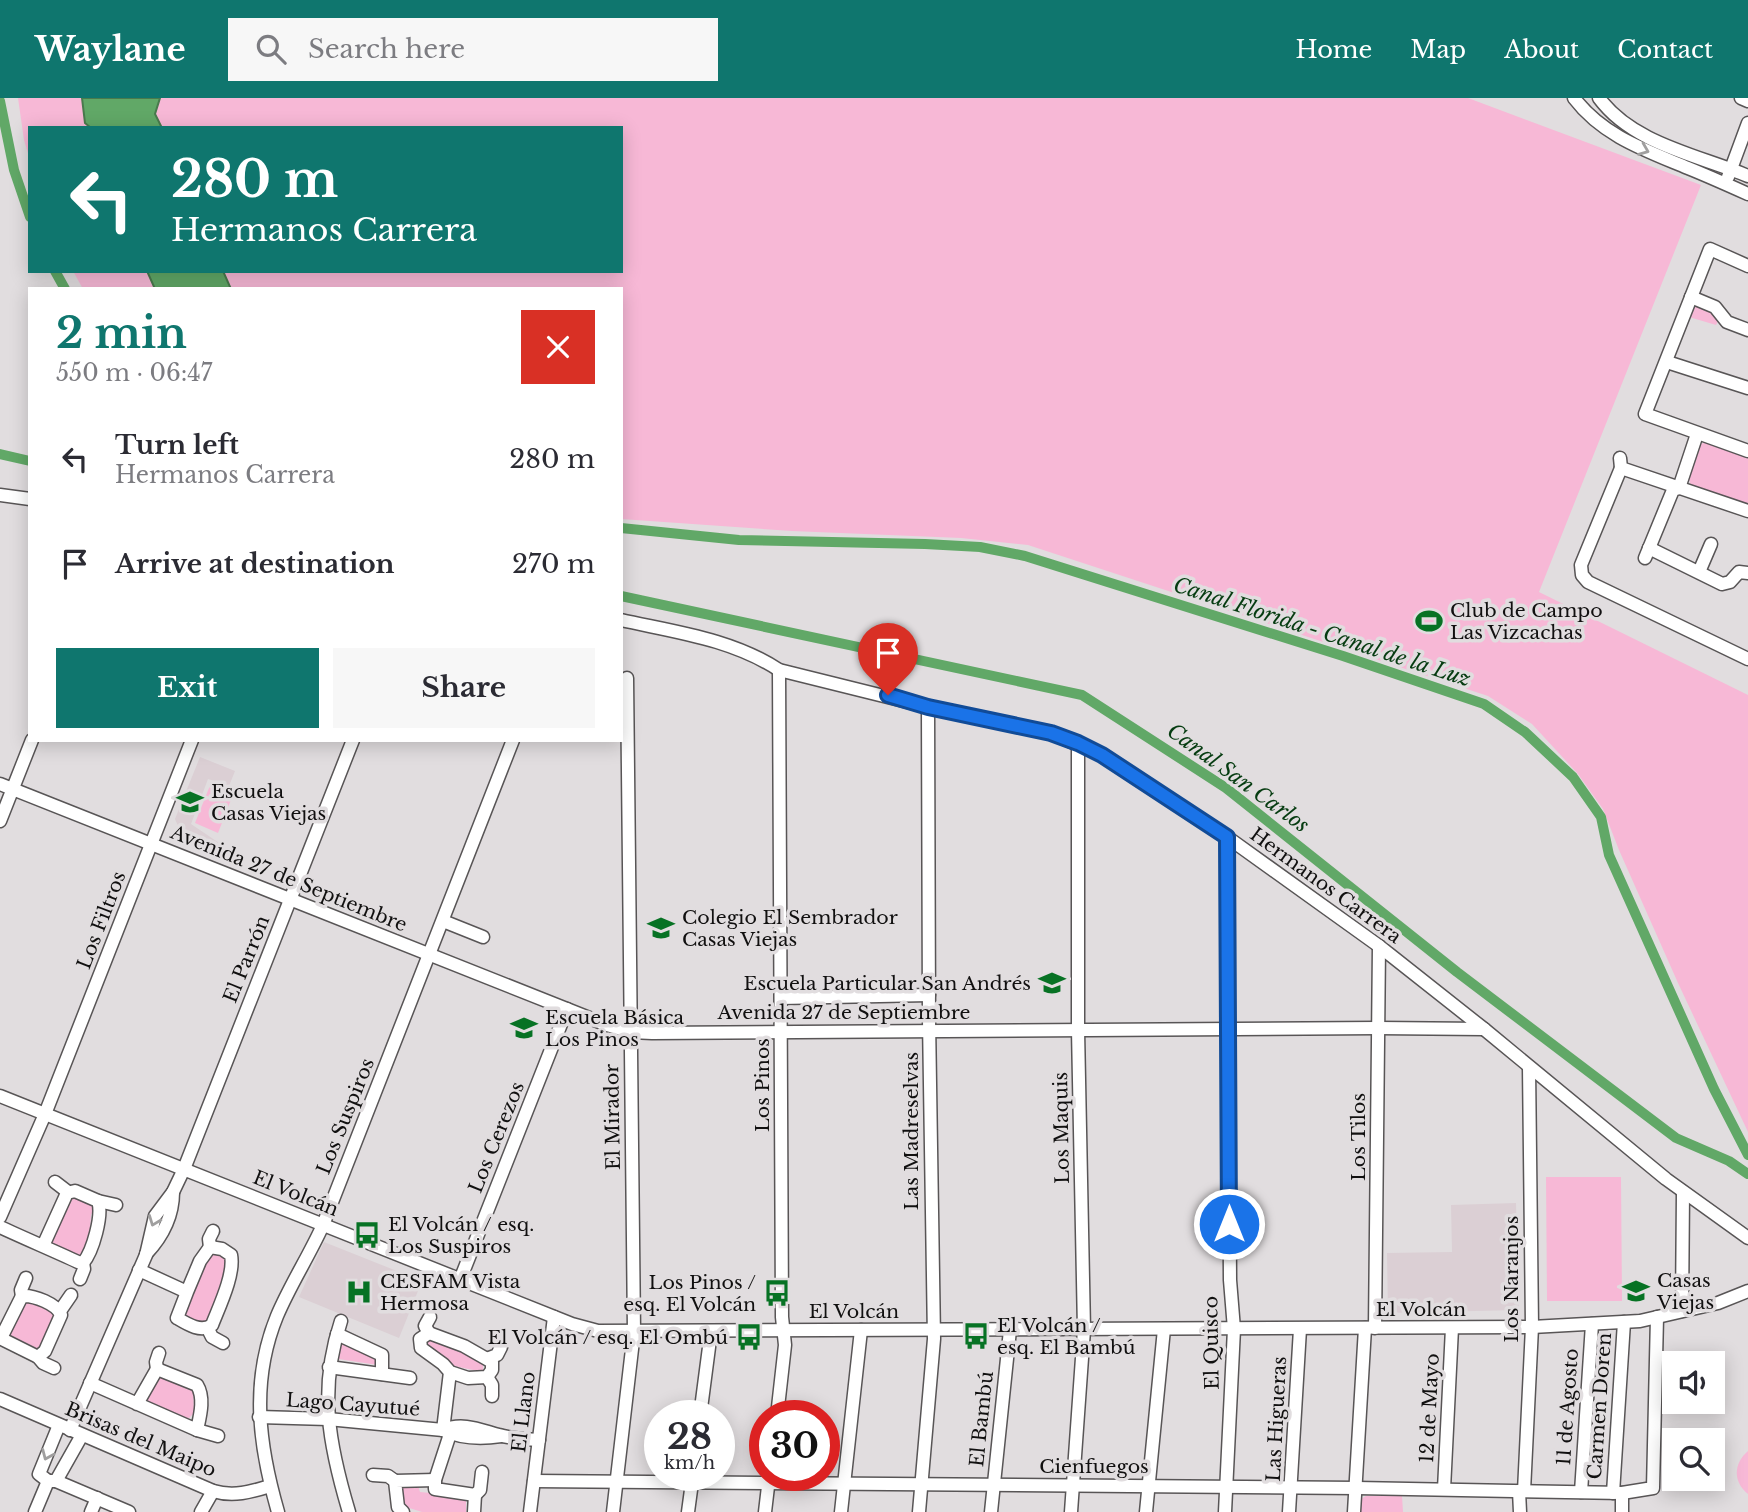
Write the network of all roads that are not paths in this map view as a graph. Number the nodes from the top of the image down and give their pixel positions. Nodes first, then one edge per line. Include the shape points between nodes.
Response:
1 (1574, 98) edge
2 (1599, 98) edge
3 (1748, 123) edge
4 (1731, 169) junction
5 (1748, 176) edge
6 (1725, 184) junction
7 (1748, 194) edge
8 (1748, 266) edge
9 (1691, 297) junction
10 (1748, 330) edge
11 (1667, 362) junction
12 (1748, 388) edge
13 (1697, 434) junction
14 (1748, 452) edge
15 (1679, 488) junction
16 (0, 495) edge
17 (28, 499) edge
18 (1748, 511) edge
19 (1711, 544) dead end
20 (1699, 572) junction
21 (1748, 573) edge
22 (623, 620) edge
23 (1748, 659) edge
24 (779, 670) junction
25 (627, 678) dead end
26 (928, 707) junction
27 (31, 742) edge
28 (191, 742) edge
29 (352, 742) edge
30 (512, 742) edge
31 (1078, 743) junction
32 (0, 784) edge
33 (13, 789) junction
34 (0, 821) edge
35 (1227, 837) junction
36 (151, 844) junction
37 (290, 899) junction
38 (443, 921) junction
39 (483, 937) dead end
40 (1379, 946) junction
41 (429, 955) junction
42 (929, 995) junction
43 (781, 998) junction
44 (567, 1009) junction
45 (1378, 1028) junction
46 (1228, 1029) junction
47 (1484, 1029) junction
48 (1078, 1030) junction
49 (929, 1031) junction
50 (631, 1032) junction
51 (781, 1032) junction
52 (1528, 1067) junction
53 (0, 1096) edge
54 (45, 1114) junction
55 (184, 1169) junction
56 (55, 1182) dead end
57 (68, 1192) junction
58 (1683, 1192) junction
59 (98, 1201) junction
60 (116, 1205) dead end
61 (0, 1217) edge
62 (323, 1225) junction
63 (0, 1227) edge
64 (213, 1231) dead end
65 (1748, 1238) edge
66 (43, 1246) junction
67 (210, 1247) junction
68 (83, 1263) junction
69 (139, 1270) junction
70 (26, 1278) dead end
71 (80, 1279) dead end
72 (460, 1280) junction
73 (1748, 1291) edge
74 (187, 1292) junction
75 (71, 1294) dead end
76 (22, 1296) junction
77 (60, 1311) junction
78 (1682, 1311) junction
79 (429, 1317) dead end
80 (554, 1317) junction
81 (1657, 1317) junction
82 (1624, 1322) junction
83 (1592, 1324) junction
84 (1370, 1328) junction
85 (1452, 1328) junction
86 (1532, 1328) junction
87 (208, 1329) junction
88 (1164, 1329) junction
89 (1234, 1329) junction
90 (1300, 1329) junction
91 (861, 1330) junction
92 (933, 1330) junction
93 (1010, 1330) junction
94 (1084, 1330) junction
95 (784, 1331) junction
96 (635, 1332) junction
97 (711, 1332) junction
98 (429, 1333) junction
99 (1, 1338) edge
100 (223, 1343) dead end
101 (501, 1347) dead end
102 (159, 1353) dead end
103 (38, 1357) junction
104 (489, 1358) junction
105 (330, 1367) junction
106 (54, 1368) dead end
107 (157, 1369) junction
108 (450, 1372) junction
109 (382, 1374) junction
110 (487, 1377) junction
111 (410, 1378) dead end
112 (90, 1383) junction
113 (492, 1396) dead end
114 (0, 1399) edge
115 (702, 1400) edge
116 (779, 1400) edge
117 (137, 1404) junction
118 (259, 1417) junction
119 (328, 1419) junction
120 (71, 1430) junction
121 (197, 1430) junction
122 (447, 1432) junction
123 (218, 1436) dead end
124 (539, 1440) junction
125 (482, 1472) dead end
126 (373, 1475) dead end
127 (395, 1480) junction
128 (435, 1480) junction
129 (52, 1481) junction
130 (534, 1481) junction
131 (644, 1481) edge
132 (616, 1482) junction
133 (840, 1484) edge
134 (845, 1484) junction
135 (922, 1484) junction
136 (994, 1484) junction
137 (270, 1486) junction
138 (1074, 1486) junction
139 (1149, 1486) junction
140 (1228, 1487) junction
141 (1292, 1487) junction
142 (1357, 1488) junction
143 (1444, 1489) junction
144 (213, 1491) junction
145 (691, 1491) edge
146 (768, 1491) edge
147 (1522, 1491) junction
148 (1581, 1492) junction
149 (1618, 1493) junction
150 (475, 1495) junction
151 (97, 1498) junction
152 (35, 1512) edge
153 (91, 1512) edge
154 (129, 1512) edge
155 (201, 1512) edge
156 (278, 1512) edge
157 (349, 1512) edge
158 (402, 1512) edge
159 (474, 1512) edge
160 (530, 1512) edge
161 (613, 1512) edge
162 (688, 1512) edge
163 (765, 1512) edge
164 (841, 1512) edge
165 (919, 1512) edge
166 (990, 1512) edge
167 (1071, 1512) edge
168 (1146, 1512) edge
169 (1225, 1512) edge
170 (1289, 1512) edge
171 (1354, 1512) edge
172 (1520, 1512) edge
173 (1622, 1512) edge

1 -> 6 street via 1607,131 1631,145
2 - 4 street via 1618,120 1642,134
3 - 4 street
4 - 5 street
4 - 6 street
6 - 7 street
8 - 9 street via 1710,249
9 - 10 street via 1715,307 1727,322
9 - 11 street
11 - 12 street
11 - 13 street via 1645,414
13 - 14 street
13 - 15 street
15 - 18 street
15 - 20 street via 1673,490 1647,553
15 - 23 street via 1621,463 1581,575
16 - 17 street
19 - 20 street
20 - 21 street via 1720,590 1739,572
22 - 24 street, Hermanos Carrera via 722,643
24 - 26 street, Hermanos Carrera
24 - 43 street, Los Pinos
25 - 50 street, El Mirador
26 - 31 street, Hermanos Carrera via 1039,730
26 - 42 street, Las Madreselvas
27 - 33 street
28 - 36 street, Los Filtros
29 - 37 street, El Parrón
30 - 38 street, Los Suspiros
31 - 35 street, Hermanos Carrera
31 - 48 street, Los Maquis
32 - 33 street, Avenida 27 de Septiembre
33 - 34 street
33 - 36 street, Avenida 27 de Septiembre
35 - 40 street, Hermanos Carrera
35 - 46 street, El Quisco
36 - 37 street, Avenida 27 de Septiembre
36 - 54 street, Los Filtros
37 - 41 street, Avenida 27 de Septiembre
37 - 55 street, El Parrón
38 - 39 street
38 - 41 street, Los Suspiros
40 - 45 street, Los Tilos
40 - 47 street, Hermanos Carrera
41 - 44 street, Avenida 27 de Septiembre
41 - 62 street, Los Suspiros
42 - 43 street
42 - 49 street, Las Madreselvas
43 - 51 street, Los Pinos
44 - 50 street, Avenida 27 de Septiembre
44 - 72 street, Los Cerezos
45 - 46 street, Avenida 27 de Septiembre
45 - 47 street, Avenida 27 de Septiembre
45 - 84 street, Los Tilos
46 - 48 street, Avenida 27 de Septiembre
46 - 89 street, El Quisco
47 - 52 street, Hermanos Carrera
48 - 49 street, Avenida 27 de Septiembre
48 - 94 street, Los Maquis
49 - 51 street, Avenida 27 de Septiembre
49 - 92 street, Las Madreselvas
50 - 51 street, Avenida 27 de Septiembre
50 - 96 street, El Mirador
51 - 95 street, Los Pinos
52 - 58 street, Hermanos Carrera
52 - 86 street, Los Naranjos
53 - 54 street, El Volcán
54 - 55 street, El Volcán
54 - 61 street, Los Filtros
55 - 62 street, El Volcán
55 - 69 street, El Parrón via 152,1222
56 - 57 street
57 - 59 street
57 - 66 street
58 - 65 street, Hermanos Carrera
58 - 78 street
59 - 60 street
59 - 68 street via 94,1242
62 - 72 street, El Volcán
62 - 118 street, Los Suspiros via 271,1332 261,1374
63 - 66 street
64 - 67 street
66 - 68 street
67 - 74 street
67 - 87 street via 231,1255 233,1264
68 - 71 street
69 - 74 street
69 - 112 street, El Parrón
70 - 76 street
72 - 80 street, El Volcán
73 - 78 street, El Volcán
74 - 87 street via 171,1317
75 - 77 street
76 - 77 street
76 - 99 street
77 - 103 street via 45,1351
78 - 81 street, El Volcán
79 - 98 street via 425,1326
80 - 96 street, El Volcán via 590,1330
80 - 124 street, El Llano
81 - 82 street, El Volcán
81 - 149 street, Cienfuegos via 1653,1488
82 - 83 street, El Volcán
82 - 149 street, Carmen Doren
83 - 86 street, El Volcán
83 - 148 street, 11 de Agosto
84 - 85 street, El Volcán
84 - 90 street, El Volcán
84 - 142 street, Los Tilos
85 - 86 street, El Volcán
85 - 143 street, 12 de Mayo
86 - 147 street, Los Naranjos
87 - 100 street
88 - 89 street, El Volcán
88 - 94 street, El Volcán
88 - 139 street
89 - 90 street, El Volcán
89 - 140 street, El Quisco
90 - 141 street, Las Higueras
91 - 92 street, El Volcán
91 - 95 street, El Volcán
91 - 134 street
92 - 93 street, El Volcán
92 - 135 street, Las Madreselvas
93 - 94 street, El Volcán
93 - 136 street, El Bambú
94 - 138 street, Los Maquis
95 - 97 street, El Volcán
95 - 116 street, Los Pinos
96 - 97 street, El Volcán
96 - 132 street, El Mirador
97 - 115 street
98 - 104 street
98 - 108 street via 420,1339 421,1348
99 - 103 street
101 - 104 street
102 - 107 street
103 - 106 street
104 - 110 street via 492,1370
105 - 109 street
105 - 109 street via 339,1327 382,1355
105 - 119 street
107 - 117 street
107 - 121 street via 206,1391
108 - 110 street via 468,1378
108 - 122 street
109 - 111 street
110 - 113 street
112 - 117 street
112 - 120 street, El Parrón
114 - 120 street, Brisas del Maipo
117 - 121 street
118 - 119 street, Lago Cayutué
118 - 137 street, Los Suspiros
119 - 122 street, Lago Cayutué
119 - 157 street
120 - 129 street, El Parrón
120 -> 129 street, El Parrón via 39,1474
120 - 144 street, Brisas del Maipo
121 - 123 street
122 - 124 street, Lago Cayutué via 451,1427 465,1427
122 - 128 street
124 - 130 street, El Llano
125 - 150 street
126 - 127 street
127 - 128 street
127 - 158 street
128 - 150 street via 435,1489
129 - 151 street
129 - 152 street, El Parrón
130 - 132 street, Cienfuegos
130 - 160 street, El Llano
131 - 132 street, Cienfuegos
132 - 161 street, El Mirador
133 - 134 street, Cienfuegos
134 - 135 street, Cienfuegos
134 - 164 street
135 - 136 street, Cienfuegos
135 - 165 street, Las Madreselvas
136 - 138 street, Cienfuegos
136 - 166 street, El Bambú
137 - 144 street, Brisas del Maipo via 243,1493
137 - 156 street, Los Suspiros
138 - 139 street, Cienfuegos
138 - 167 street, Los Maquis
139 - 140 street, Cienfuegos
139 - 168 street
140 - 141 street, Cienfuegos
140 - 169 street, El Quisco
141 - 142 street, Cienfuegos
141 - 170 street, Las Higueras
142 - 143 street, Cienfuegos
142 - 171 street, Los Tilos
143 - 147 street, Cienfuegos
144 - 155 street
145 - 162 street
146 - 163 street
147 - 148 street, Cienfuegos
147 - 172 street, Los Naranjos
148 - 149 street, Cienfuegos
149 - 173 street, Carmen Doren
150 - 159 street
151 - 153 street
151 - 154 street

